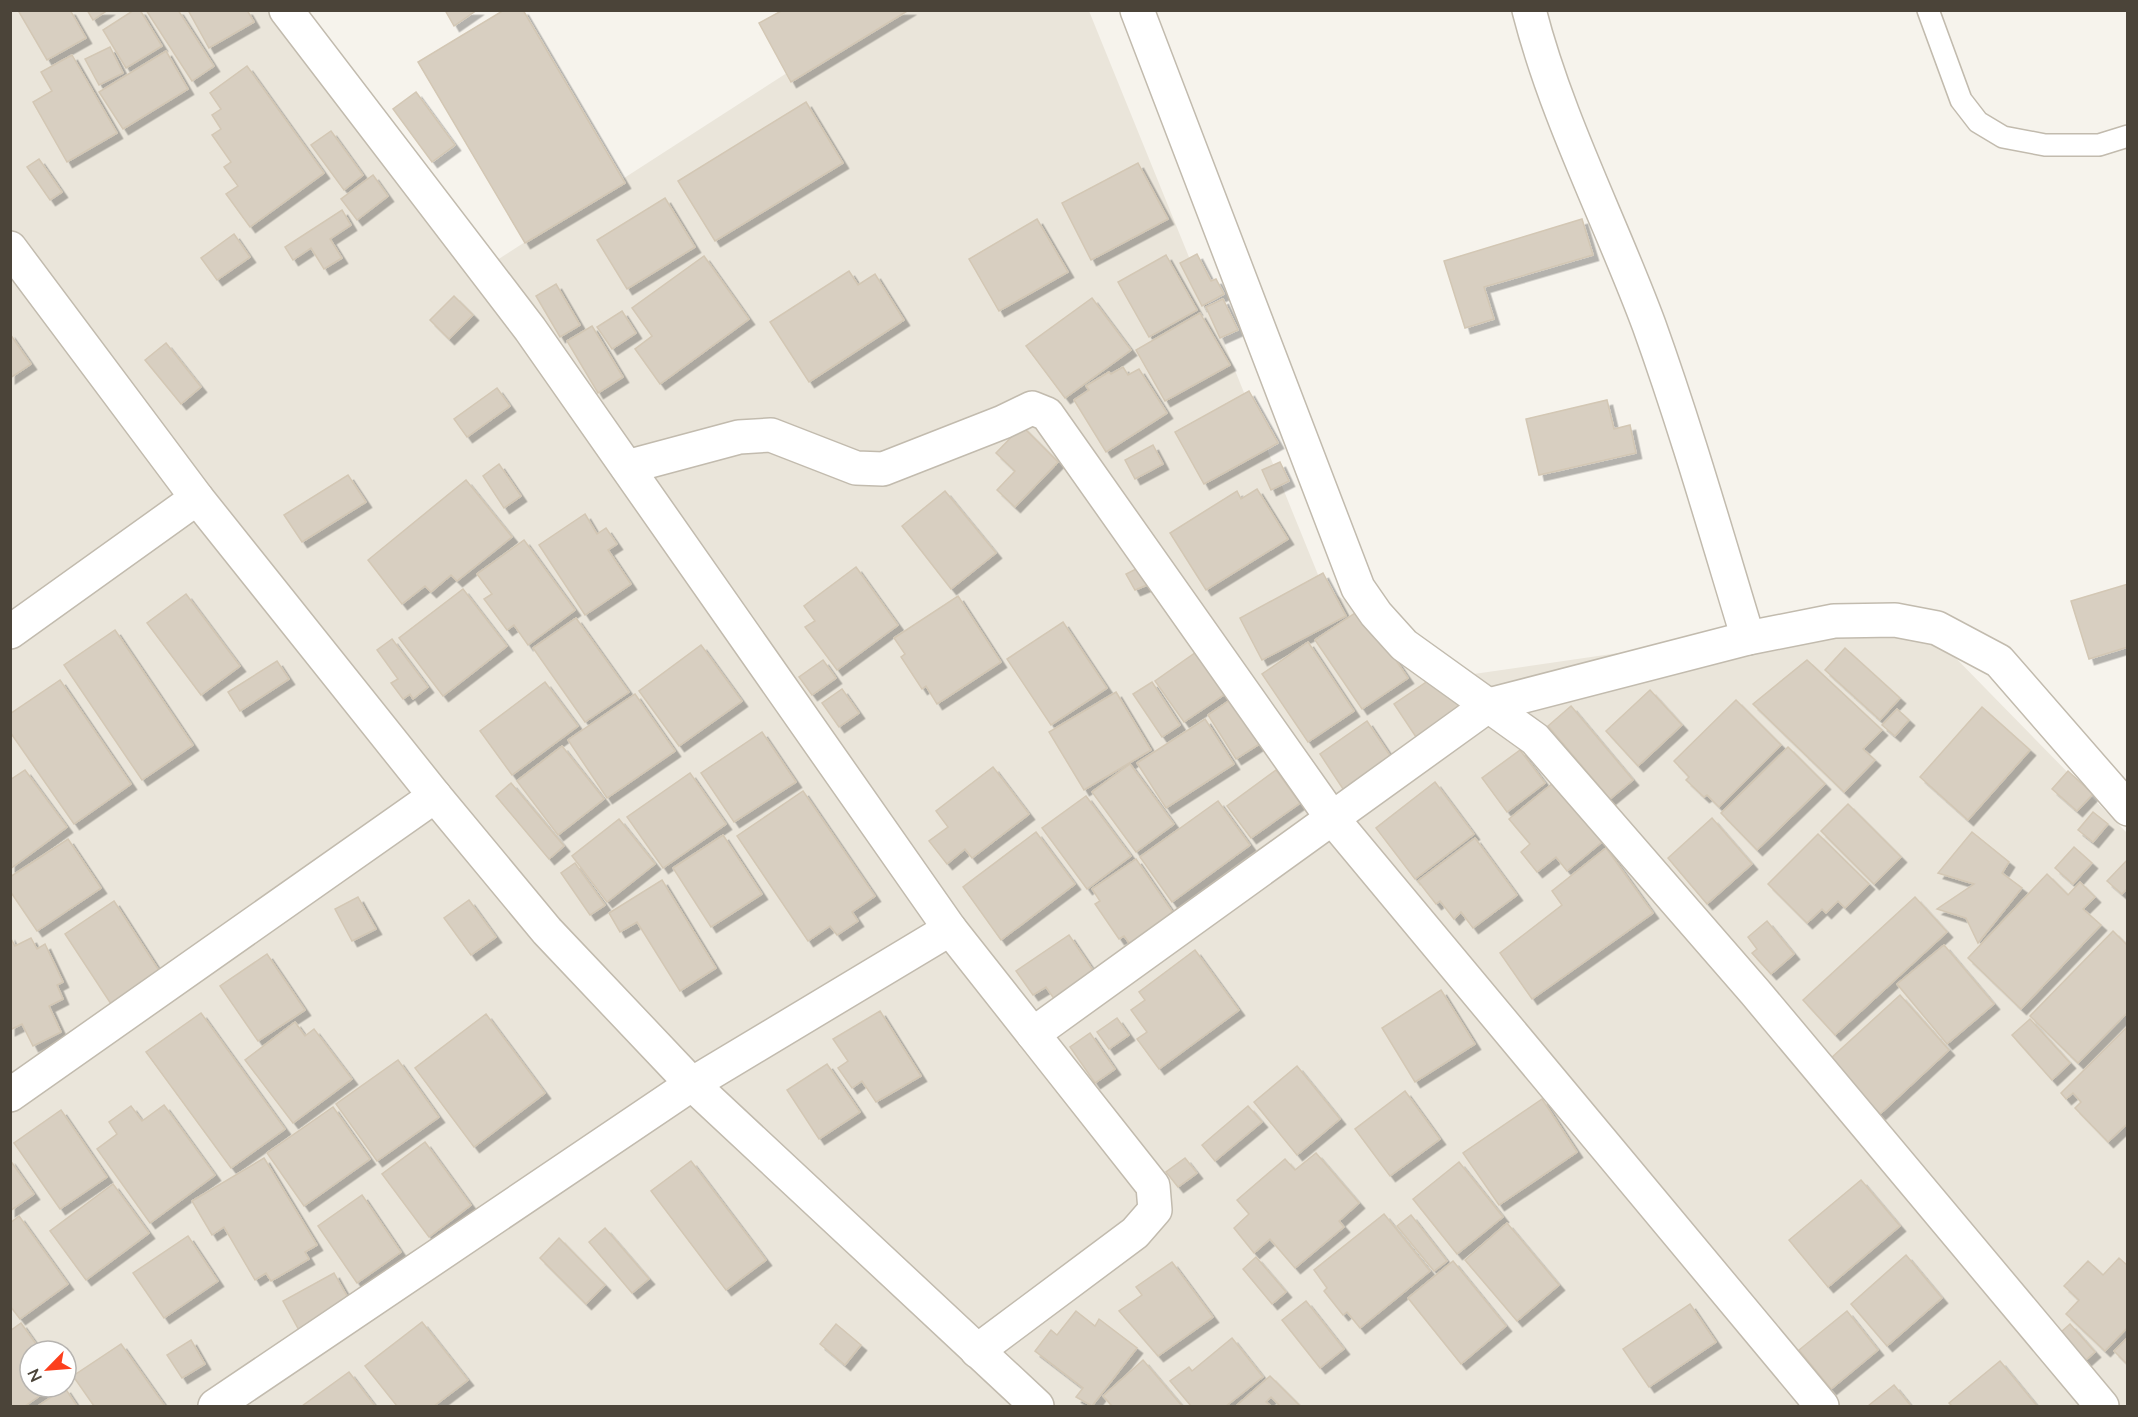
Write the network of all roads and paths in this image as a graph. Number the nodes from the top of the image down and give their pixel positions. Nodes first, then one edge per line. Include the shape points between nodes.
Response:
1 (286, 10) edge
2 (1137, 10) edge
3 (1528, 10) edge
4 (1928, 10) edge
5 (2127, 136) edge
6 (10, 248) edge
7 (627, 467) junction
8 (197, 498) junction
9 (10, 632) edge
10 (1748, 638) junction
11 (1489, 705) junction
12 (435, 796) junction
13 (2127, 809) edge
14 (1332, 818) junction
15 (950, 929) junction
16 (1033, 1034) junction
17 (692, 1084) junction
18 (10, 1095) edge
19 (977, 1351) junction
20 (214, 1407) edge
21 (1036, 1407) edge
22 (1822, 1407) edge
23 (2102, 1407) edge

1 - 7 street via 530,329
2 - 11 street via 1358,588 1404,645
3 - 10 street via 1538,46 1648,324
4 - 5 lane via 1961,100 1978,122 2003,138 2045,145 2099,145
6 - 8 street
7 - 14 street via 739,437 771,435 856,468 883,469 1032,408 1047,414
7 - 15 street
8 - 9 street
8 - 12 street
10 - 11 street
10 - 13 street via 1834,621 1895,620 1937,628 1999,661
11 - 14 street
11 - 23 street via 1535,739 1763,1001
12 - 17 street via 548,931
12 - 18 street
14 - 16 street
14 - 22 street
15 - 16 street
15 - 17 street
16 - 19 street via 1154,1186 1155,1210 1135,1233
17 - 19 street
17 - 20 street
19 - 21 street

